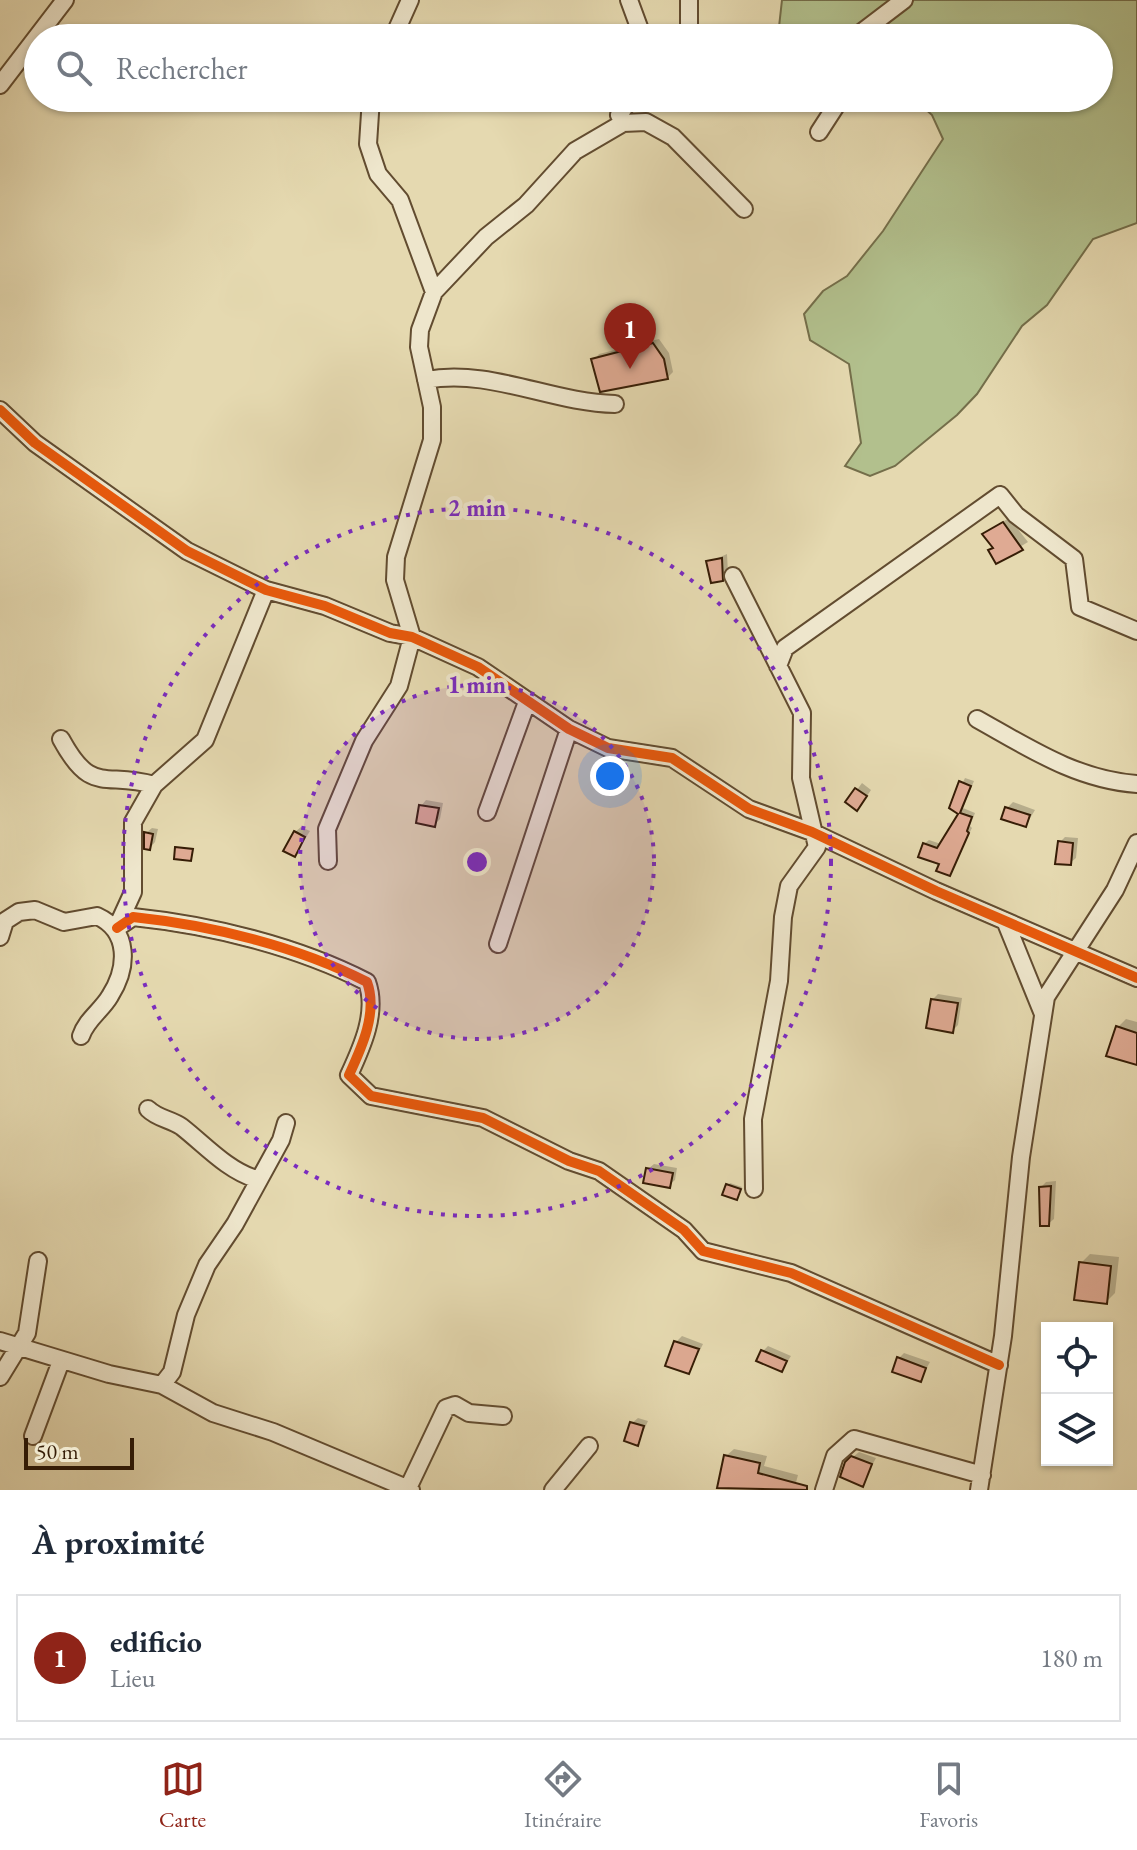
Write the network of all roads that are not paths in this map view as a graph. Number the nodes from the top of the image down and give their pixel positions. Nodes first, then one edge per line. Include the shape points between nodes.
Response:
1 (65, 0) edge
2 (410, 0) edge
3 (629, 0) edge
4 (689, 0) edge
5 (904, 0) edge
6 (44, 24) edge
7 (399, 24) edge
8 (638, 24) edge
9 (689, 24) edge
10 (872, 24) edge
11 (24, 54) edge
12 (0, 85) edge
13 (370, 112) edge
14 (621, 112) edge
15 (832, 112) edge
16 (623, 123) junction
17 (819, 132) dead end
18 (744, 209) dead end
19 (434, 292) junction
20 (426, 380) junction
21 (615, 404) dead end
22 (0, 410) edge
23 (733, 576) dead end
24 (266, 590) junction
25 (1137, 631) edge
26 (412, 637) junction
27 (778, 666) junction
28 (527, 702) junction
29 (977, 719) dead end
30 (569, 729) junction
31 (61, 739) dead end
32 (1137, 784) edge
33 (154, 785) junction
34 (487, 812) dead end
35 (812, 832) junction
36 (1137, 843) edge
37 (328, 861) dead end
38 (1006, 923) junction
39 (117, 928) junction
40 (0, 937) edge
41 (498, 944) dead end
42 (1075, 953) junction
43 (1137, 978) edge
44 (1043, 1015) junction
45 (81, 1036) dead end
46 (148, 1109) dead end
47 (286, 1123) dead end
48 (256, 1179) junction
49 (754, 1189) dead end
50 (38, 1261) dead end
51 (0, 1341) edge
52 (20, 1348) junction
53 (61, 1361) junction
54 (999, 1365) junction
55 (0, 1377) edge
56 (162, 1385) junction
57 (503, 1416) dead end
58 (33, 1436) dead end
59 (589, 1446) dead end
60 (981, 1482) edge
61 (410, 1488) edge
62 (553, 1490) edge
63 (824, 1490) edge

1 - 6 street
2 - 7 street
3 - 8 street
4 - 9 street
5 - 10 street
11 - 12 street
13 - 19 street via 368,144 378,174 400,200
14 - 16 street
15 - 17 street
16 - 18 street via 646,122 673,137
16 - 19 street via 575,151
19 - 20 street via 420,330
20 - 21 street via 494,382 589,404
20 - 26 street via 432,440 396,557 395,580
22 - 24 street via 35,443 187,551
23 - 27 street
24 - 26 street
24 - 33 street via 205,740
25 - 27 street via 1080,607 1074,559 1016,515 1000,495 785,648
26 - 28 street via 478,667
26 - 37 street via 399,686 364,741 327,829
27 - 35 street via 802,713 801,778
28 - 30 street
28 - 34 street
29 - 32 street via 1063,767 1110,782
30 - 35 street via 621,752 672,758 749,809
30 - 41 street
31 - 33 street via 83,772 114,783 130,779
33 - 39 street via 133,822 133,892
35 - 38 street
35 - 49 street via 817,847 789,886 783,917 779,981 753,1119
36 - 42 street
38 - 42 street
38 - 44 street
39 - 40 street via 97,916 64,922 35,910 11,915
39 - 45 street via 123,944 117,983
39 - 54 street via 133,917 174,921 353,974 367,982 373,996 363,1045 349,1075 371,1096 483,1118 599,1171 684,1230 703,1251 791,1273
42 - 43 street
42 - 44 street via 1046,997
44 - 54 street via 1021,1157
46 - 48 street via 179,1125 214,1157
47 - 48 street
48 - 56 street via 235,1224 207,1265 186,1315 172,1372
50 - 52 street
51 - 52 street
52 - 53 street
52 - 55 street
53 - 56 street
53 - 58 street
54 - 60 street
56 - 61 street via 213,1413
57 - 61 street via 469,1413 455,1405 446,1408
59 - 62 street
60 - 63 street via 854,1439 835,1456

